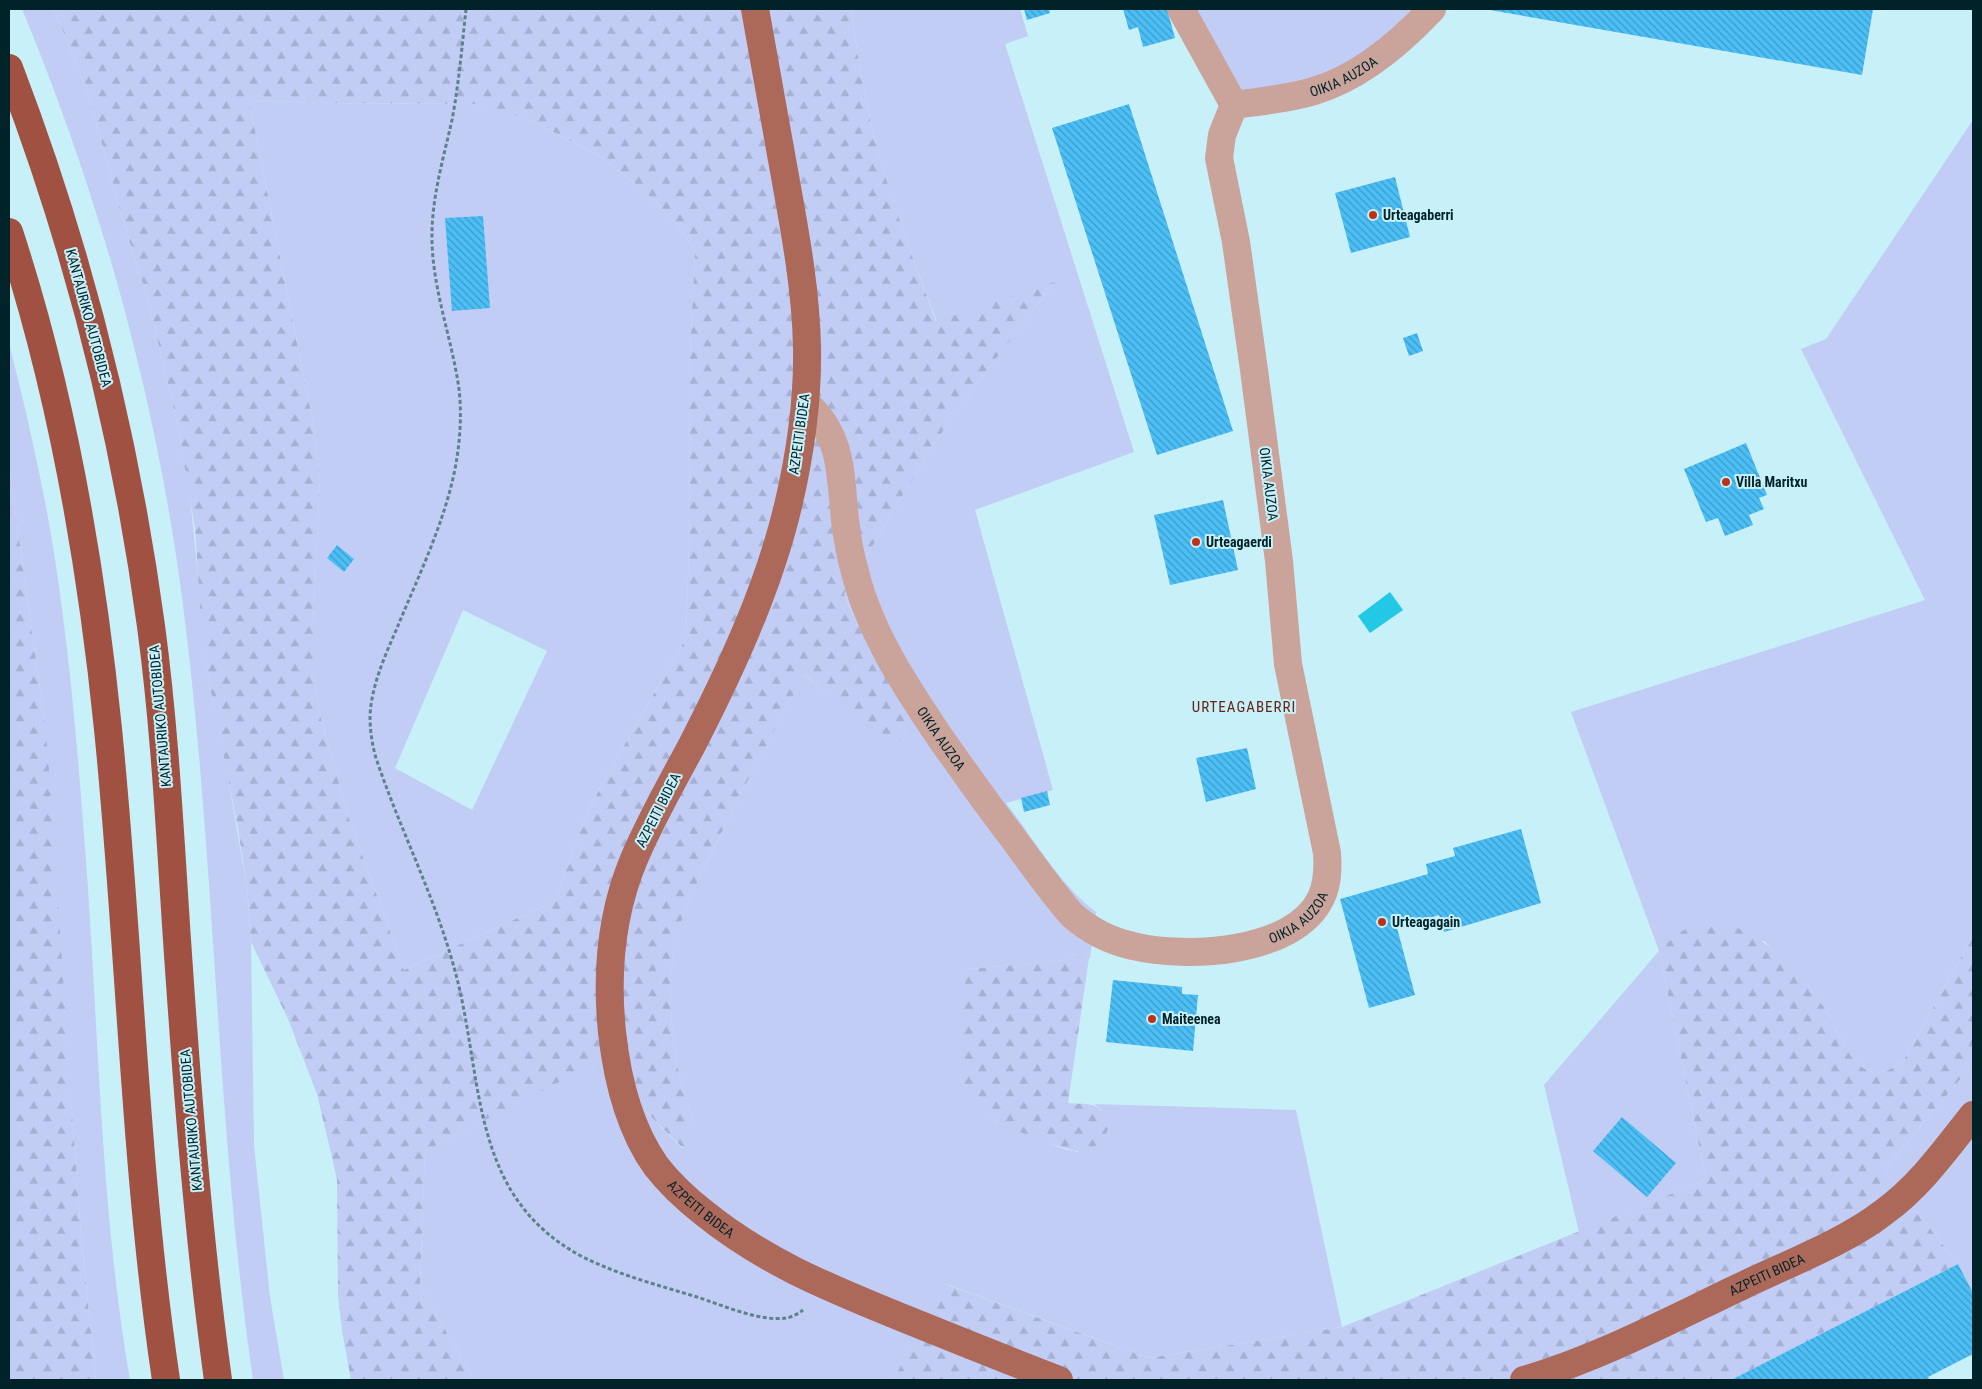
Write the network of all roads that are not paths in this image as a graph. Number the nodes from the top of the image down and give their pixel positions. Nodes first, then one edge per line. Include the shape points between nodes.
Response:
1 (755, 9) edge
2 (1182, 9) edge
3 (1432, 9) edge
4 (9, 68) edge
5 (1234, 105) junction
6 (9, 232) edge
7 (805, 402) junction
8 (1973, 1114) edge
9 (166, 1380) edge
10 (218, 1380) edge
11 (1059, 1380) edge
12 (1524, 1380) edge

1 - 7 main road, AZPEITI BIDEA via 803,285 807,352
2 - 5 street
3 - 5 street, OIKIA AUZOA via 1389,49 1336,83 1305,93
4 - 10 highway, KANTAURIKO AUTOBIDEA via 51,185 103,365 145,585 164,752 196,1194
5 - 7 street, OIKIA AUZOA via 1222,136 1220,158 1257,389 1288,664 1327,853 1327,878 1320,898 1293,927 1258,943 1237,948 1154,950 1100,934 1063,906 917,702 870,618 855,572 845,521 842,478 834,445 823,421
6 - 9 highway via 60,419 89,578 108,730 142,1173
7 - 11 main road, AZPEITI BIDEA via 798,457 768,574 719,690 646,832 625,881 614,924 609,984 614,1045 627,1105 638,1135 658,1168 684,1197 736,1238 774,1262 825,1285
8 - 12 main road, AZPEITI BIDEA via 1915,1185 1870,1222 1603,1352

